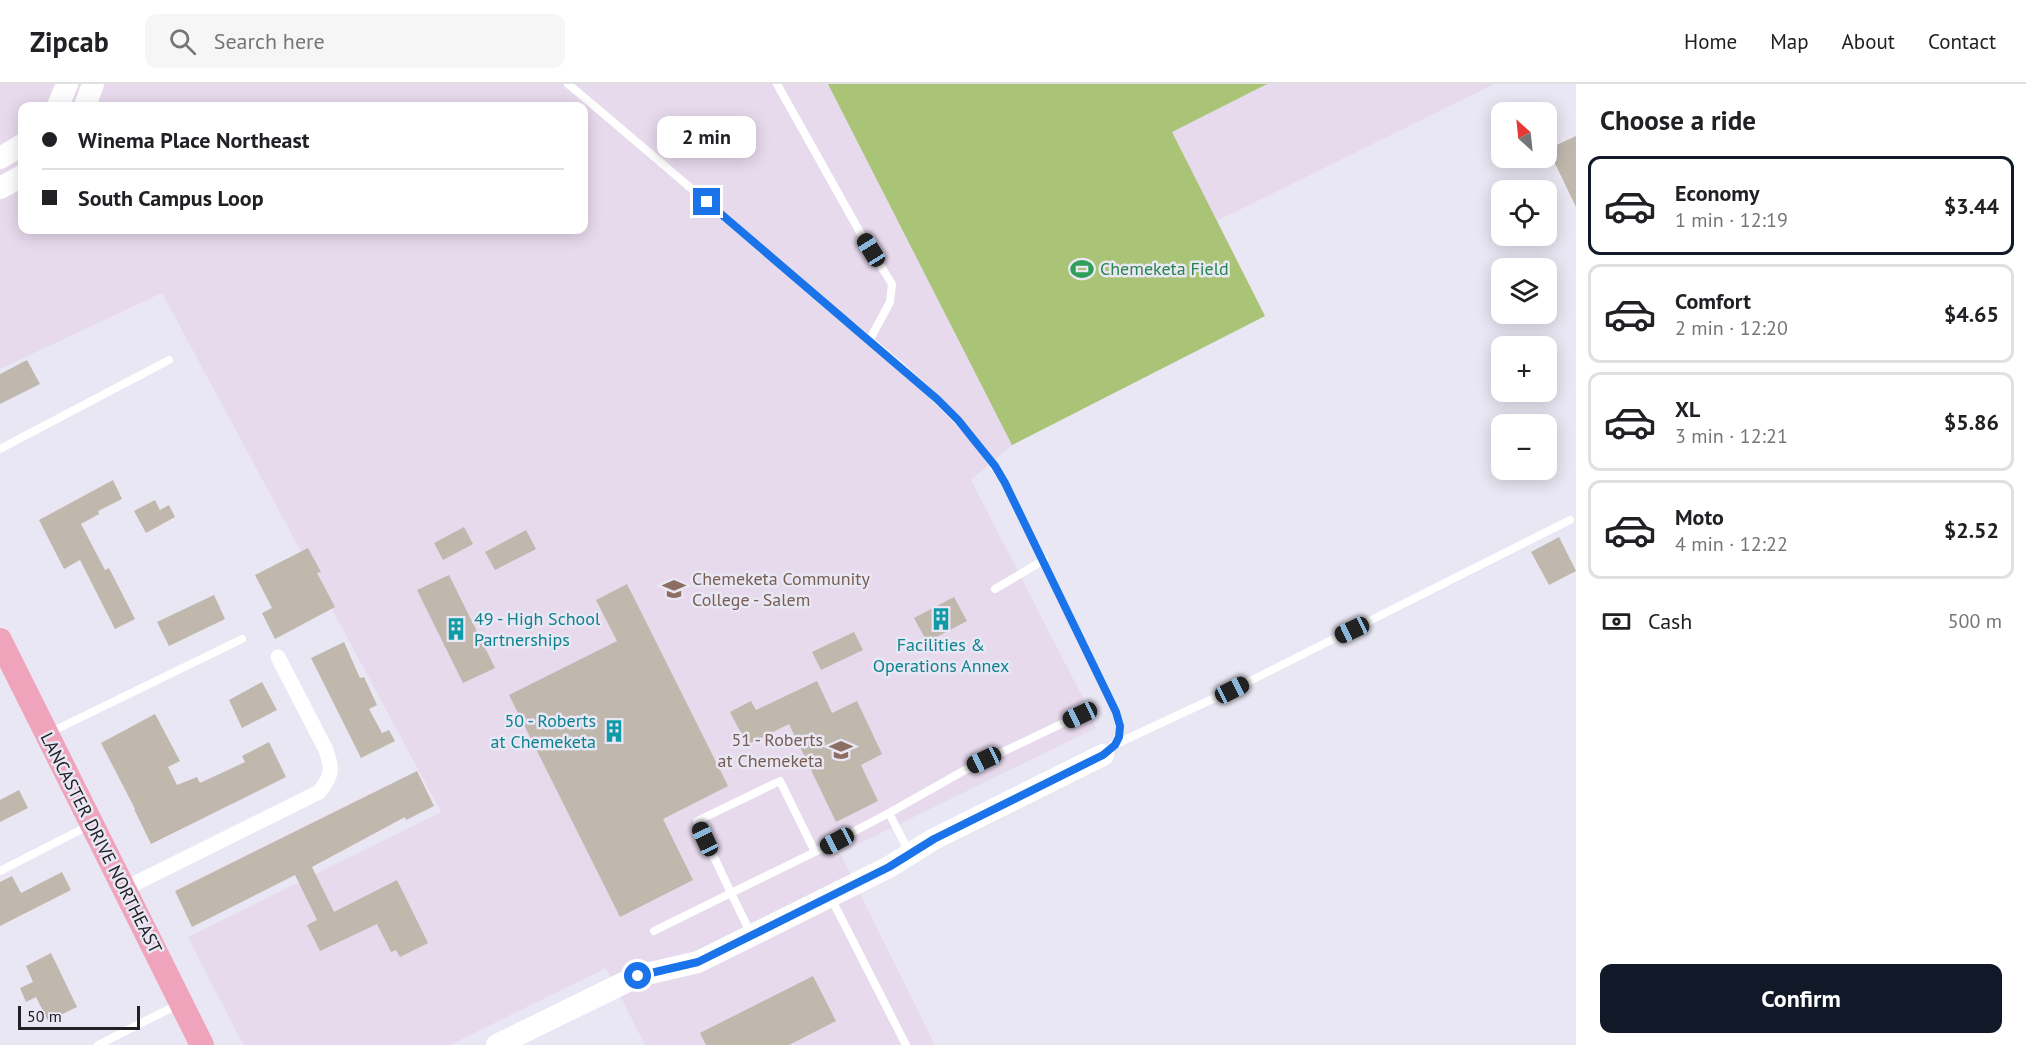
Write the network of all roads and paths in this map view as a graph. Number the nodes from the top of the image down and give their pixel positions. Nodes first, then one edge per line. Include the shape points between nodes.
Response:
1 (67, 84) edge
2 (93, 84) edge
3 (567, 84) edge
4 (777, 84) edge
5 (60, 102) edge
6 (86, 102) edge
7 (18, 148) edge
8 (0, 159) edge
9 (18, 178) edge
10 (0, 188) edge
11 (869, 341) junction
12 (169, 360) dead end
13 (0, 449) edge
14 (1570, 520) dead end
15 (1044, 560) junction
16 (995, 589) dead end
17 (242, 639) dead end
18 (2, 648) edge
19 (278, 657) dead end
20 (1080, 715) dead end
21 (47, 734) junction
22 (1109, 750) junction
23 (889, 813) junction
24 (92, 824) junction
25 (815, 852) junction
26 (909, 853) junction
27 (0, 871) edge
28 (124, 889) junction
29 (731, 893) junction
30 (830, 896) junction
31 (654, 931) dead end
32 (752, 935) junction
33 (181, 1003) junction
34 (98, 1045) edge
35 (202, 1045) edge
36 (497, 1045) edge
37 (906, 1045) edge

1 - 5 street
2 - 6 street
3 - 11 lane
4 - 11 lane via 892,284 890,302
7 - 8 street
9 - 10 street
11 - 15 lane via 958,420 1000,474
12 - 13 lane
14 - 22 lane
15 - 16 lane
15 - 22 lane via 1116,712 1119,737
17 - 21 lane
18 - 21 main road, LANCASTER DRIVE NORTHEAST
19 - 28 street via 325,748 331,764 327,783 319,792
20 - 23 lane via 965,770
21 - 24 main road, LANCASTER DRIVE NORTHEAST
22 - 26 street
23 - 25 lane
23 - 26 lane
24 - 27 lane
24 - 28 main road, LANCASTER DRIVE NORTHEAST
25 - 29 lane
25 - 29 lane via 780,781 762,789 697,821
26 - 30 street
28 - 33 main road, LANCASTER DRIVE NORTHEAST
29 - 31 lane
29 - 32 lane
30 - 32 street
30 - 37 lane
32 - 36 street via 698,962 651,972 617,985
33 - 34 lane
33 - 35 main road, LANCASTER DRIVE NORTHEAST

